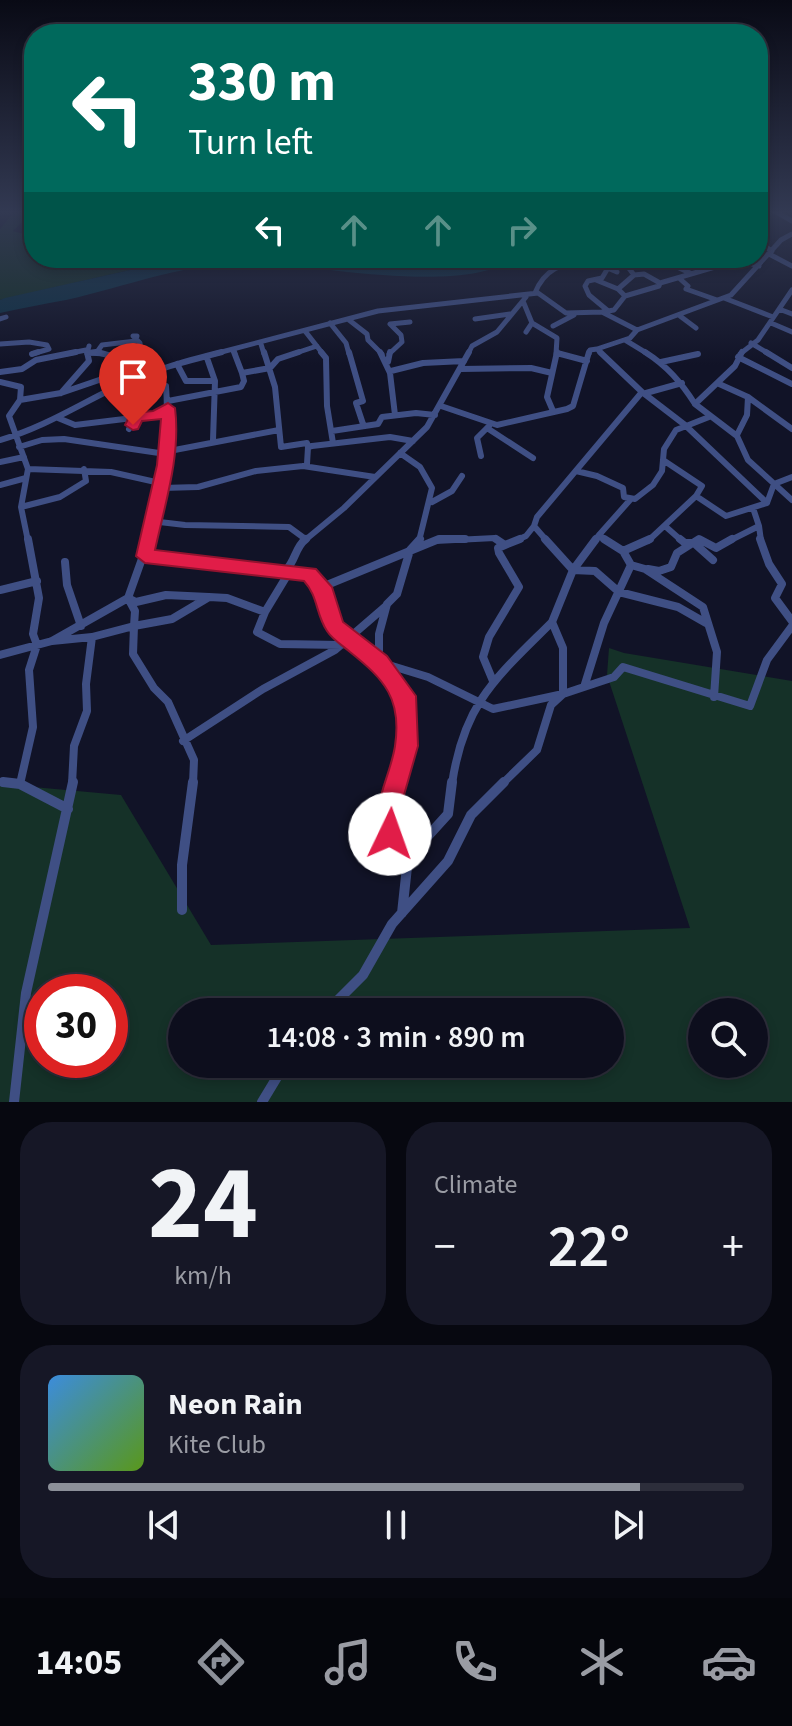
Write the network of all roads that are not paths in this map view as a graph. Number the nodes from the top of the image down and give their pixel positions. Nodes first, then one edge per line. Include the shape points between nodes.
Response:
1 (551, 268) edge
2 (608, 268) joint
3 (629, 268) edge
4 (679, 268) edge
5 (709, 268) edge
6 (757, 268) edge
7 (617, 272) dead end
8 (690, 273) junction
9 (634, 275) junction
10 (679, 278) junction
11 (596, 280) junction
12 (660, 283) junction
13 (618, 289) junction
14 (792, 290) edge
15 (538, 293) junction
16 (625, 296) junction
17 (525, 299) junction
18 (720, 299) junction
19 (779, 309) junction
20 (378, 311) junction
21 (608, 311) junction
22 (510, 314) junction
23 (792, 314) edge
24 (574, 315) junction
25 (680, 316) junction
26 (475, 319) dead end
27 (349, 320) junction
28 (772, 320) junction
29 (410, 322) dead end
30 (618, 322) junction
31 (330, 323) junction
32 (532, 323) junction
33 (390, 324) junction
34 (553, 326) dead end
35 (696, 328) dead end
36 (637, 330) junction
37 (305, 331) junction
38 (526, 332) dead end
39 (792, 332) edge
40 (625, 340) junction
41 (751, 343) junction
42 (0, 344) edge
43 (9, 344) junction
44 (261, 344) junction
45 (317, 346) junction
46 (597, 349) junction
47 (87, 350) junction
48 (234, 351) junction
49 (0, 352) edge
50 (97, 352) junction
51 (557, 353) junction
52 (32, 354) dead end
53 (698, 354) dead end
54 (738, 357) junction
55 (207, 358) junction
56 (464, 361) junction
57 (587, 361) junction
58 (388, 362) junction
59 (661, 362) junction
60 (177, 364) junction
61 (270, 368) junction
62 (792, 368) edge
63 (461, 369) junction
64 (154, 370) junction
65 (391, 371) junction
66 (242, 373) junction
67 (552, 373) junction
68 (1, 377) edge
69 (215, 381) junction
70 (682, 383) junction
71 (717, 383) junction
72 (122, 384) junction
73 (792, 384) edge
74 (166, 386) dead end
75 (61, 393) junction
76 (214, 393) junction
77 (644, 393) junction
78 (748, 397) junction
79 (20, 400) junction
80 (168, 404) junction
81 (695, 404) junction
82 (441, 406) junction
83 (553, 411) junction
84 (395, 415) junction
85 (435, 415) junction
86 (137, 416) junction
87 (709, 417) junction
88 (58, 418) junction
89 (363, 424) junction
90 (685, 425) junction
91 (489, 426) junction
92 (129, 429) dead end
93 (792, 429) edge
94 (279, 430) junction
95 (332, 431) junction
96 (15, 436) junction
97 (737, 436) junction
98 (0, 440) edge
99 (213, 440) junction
100 (413, 441) junction
101 (333, 443) junction
102 (19, 447) junction
103 (308, 447) junction
104 (167, 452) junction
105 (400, 453) junction
106 (481, 456) dead end
107 (24, 457) junction
108 (533, 458) dead end
109 (663, 460) junction
110 (0, 462) edge
111 (303, 466) junction
112 (84, 469) junction
113 (576, 471) junction
114 (27, 474) junction
115 (462, 476) dead end
116 (375, 477) junction
117 (792, 477) edge
118 (160, 483) junction
119 (774, 484) junction
120 (0, 485) edge
121 (696, 496) junction
122 (630, 500) junction
123 (792, 500) edge
124 (432, 502) junction
125 (767, 503) junction
126 (21, 507) junction
127 (753, 508) junction
128 (151, 521) junction
129 (534, 526) junction
130 (665, 526) junction
131 (759, 526) junction
132 (599, 535) junction
133 (304, 538) junction
134 (694, 543) junction
135 (505, 545) junction
136 (410, 550) junction
137 (623, 551) junction
138 (145, 556) junction
139 (713, 560) dead end
140 (65, 562) dead end
141 (631, 565) junction
142 (645, 569) junction
143 (573, 570) junction
144 (287, 572) junction
145 (37, 581) junction
146 (322, 587) junction
147 (0, 590) edge
148 (619, 592) junction
149 (209, 597) junction
150 (128, 598) junction
151 (387, 604) junction
152 (265, 612) junction
153 (552, 622) junction
154 (706, 623) junction
155 (792, 624) edge
156 (135, 625) junction
157 (81, 626) junction
158 (92, 637) junction
159 (349, 638) junction
160 (52, 641) junction
161 (37, 645) junction
162 (341, 645) junction
163 (0, 655) edge
164 (379, 662) junction
165 (493, 681) junction
166 (585, 684) junction
167 (563, 694) junction
168 (714, 697) junction
169 (477, 702) junction
170 (183, 741) junction
171 (0, 782) edge
172 (20, 784) junction
173 (68, 809) junction
174 (408, 858) junction
175 (182, 910) dead end
176 (402, 913) junction
177 (340, 998) edge
178 (277, 1078) edge
179 (14, 1102) edge
180 (262, 1102) edge

1 - 15 street
2 - 7 street
2 - 11 street
3 - 9 street
4 - 8 street
5 - 8 street
6 - 18 street
8 - 10 street
9 - 12 street
9 - 13 street
10 - 12 street
10 - 18 street via 686,289
11 - 13 street
11 - 21 street via 588,281 585,290
12 - 16 street
13 - 16 street
14 - 19 street
15 - 17 street
15 - 24 street
16 - 21 street
17 - 20 street via 472,298
17 - 22 street
17 - 32 street
18 - 25 street
18 - 28 street
19 - 23 street
19 - 28 street
20 - 27 street
20 - 33 street
21 - 24 street
21 - 30 street
21 - 30 street
22 - 26 street
22 - 56 street via 492,336 472,346
24 - 34 street
25 - 35 street
25 - 36 street
27 - 31 street
27 - 58 street
28 - 39 street
28 - 41 street
29 - 33 street
30 - 36 street
31 - 37 street
31 - 89 street via 350,353 363,401 356,403
32 - 38 street
32 - 51 street via 557,338
33 - 58 street via 402,342 389,353
36 - 40 street
37 - 44 street
37 - 45 street
40 - 46 street
40 - 59 street
41 - 54 street
41 - 62 street
42 - 43 street
43 - 49 street
43 - 52 street via 49,346
44 - 48 street
44 - 61 street
45 - 61 street via 278,359
45 - 95 street via 326,358
46 - 57 street via 590,350
46 - 77 street
47 - 50 street
47 - 68 street via 36,360
47 - 75 street via 89,361
48 - 55 street
48 - 66 street
50 - 64 street via 102,345 137,338 141,351 153,354
50 - 75 street via 115,357 106,374 88,386
51 - 57 street
51 - 67 street
53 - 59 street
54 - 71 street
54 - 73 street
55 - 60 street
55 - 69 street
56 - 63 street
56 - 65 street
57 - 83 street via 573,406
58 - 65 street
59 - 70 street
60 - 64 street
60 - 69 street via 186,381
61 - 66 street
61 - 94 street
63 - 67 street via 531,368
63 - 82 street
64 - 72 street
65 - 84 street
66 - 76 street via 241,387
67 - 83 street via 547,397
68 - 79 street via 21,387
69 - 76 street
70 - 77 street
70 - 81 street
71 - 78 street
71 - 81 street
72 - 86 street
72 - 88 street
74 - 80 street
75 - 79 street
76 - 80 street
76 - 99 street
77 - 90 street
77 - 113 street
78 - 93 street
78 - 97 street
79 - 96 street via 9,416
80 - 86 street via 157,415
80 - 104 street
81 - 87 street
82 - 85 street
82 - 91 street
83 - 91 street
84 - 85 street
84 - 89 street via 382,417 378,424
85 - 100 street
86 - 88 street via 75,425
86 - 92 street
87 - 90 street
87 - 97 street
88 - 96 street
89 - 95 street
90 - 109 street via 664,449
90 - 125 street
91 - 106 street via 477,438
91 - 108 street
94 - 99 street
94 - 103 street via 281,447
95 - 101 street
96 - 98 street
96 - 102 street
97 - 119 street via 748,460
99 - 104 street
100 - 101 street via 390,437
100 - 105 street
101 - 103 street
102 - 104 street via 64,439
102 - 107 street
103 - 111 street
104 - 118 street
105 - 116 street
105 - 124 street via 425,470
107 - 110 street
107 - 114 street
109 - 121 street via 702,486
109 - 122 street via 653,485
111 - 116 street
111 - 118 street via 256,471 198,487 162,488
112 - 114 street
112 - 118 street
112 - 126 street via 86,481 60,497
113 - 122 street via 623,488
113 - 129 street
114 - 120 street
114 - 126 street
115 - 124 street via 452,491
116 - 133 street
117 - 119 street
118 - 128 street
119 - 123 street
119 - 125 street
121 - 127 street via 726,516
121 - 130 street
122 - 132 street
124 - 136 street via 420,540
125 - 127 street
126 - 145 street
127 - 131 street
128 - 133 street via 289,527
128 - 138 street
129 - 135 street
129 - 143 street
130 - 134 street via 685,543
130 - 137 street via 645,543
131 - 134 street via 741,530 716,548 699,539
131 - 155 street via 768,566 782,584 775,598
132 - 137 street
132 - 143 street
133 - 144 street
134 - 139 street
134 - 142 street via 677,553 671,567
135 - 136 street via 495,538 459,537
135 - 165 street via 498,548 498,555 519,587 483,657
136 - 146 street
136 - 151 street via 397,594
137 - 141 street
138 - 144 street
138 - 150 street
140 - 157 street
141 - 142 street
141 - 148 street
142 - 154 street via 694,599 703,607
143 - 148 street via 595,571
143 - 153 street
144 - 146 street via 309,574
144 - 152 street
145 - 147 street
145 - 161 street
146 - 159 street via 335,627
148 - 154 street via 678,607
148 - 166 street
149 - 150 street via 166,595 136,602
149 - 152 street
149 - 156 street via 183,616
150 - 156 street
150 - 157 street
151 - 159 street
151 - 164 street
152 - 162 street via 257,632 280,644
153 - 165 street
153 - 167 street via 565,652
154 - 168 street via 717,652
155 - 168 street via 767,660 750,706
156 - 158 street via 107,628
156 - 170 street via 133,654 168,702
157 - 160 street
158 - 160 street
158 - 173 street via 87,711 74,746
159 - 162 street
159 - 164 street
160 - 161 street
161 - 163 street
161 - 172 street via 29,663 33,725
162 - 170 street
164 - 169 street via 428,677
164 - 174 street via 405,696 406,746 390,802 390,834
165 - 169 street
166 - 167 street
166 - 168 street via 614,677 623,667
167 - 169 street via 493,709
167 - 176 street via 551,705 537,750 471,815 448,861
169 - 174 street via 456,757 448,814
170 - 175 street via 194,760
171 - 172 street
172 - 173 street
173 - 179 street via 26,993
174 - 176 street
176 - 177 street via 363,975
178 - 180 street

